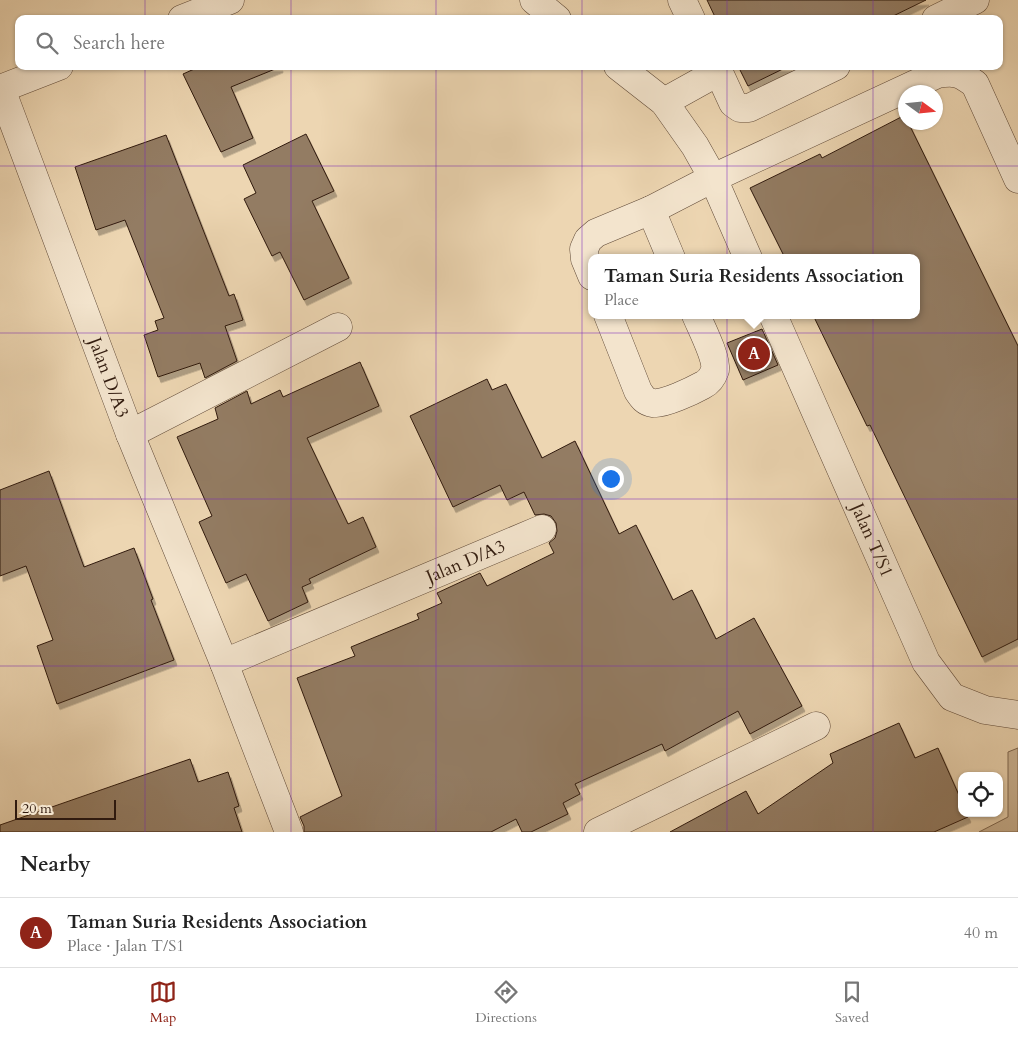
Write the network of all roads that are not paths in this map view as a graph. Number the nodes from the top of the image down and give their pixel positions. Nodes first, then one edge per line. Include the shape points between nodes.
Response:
1 (230, 0) edge
2 (534, 0) edge
3 (682, 0) edge
4 (975, 0) edge
5 (192, 15) edge
6 (553, 15) edge
7 (689, 15) edge
8 (944, 15) edge
9 (49, 70) edge
10 (623, 70) edge
11 (715, 70) edge
12 (717, 70) edge
13 (828, 70) edge
14 (1, 89) edge
15 (664, 102) junction
16 (713, 178) junction
17 (1018, 179) edge
18 (651, 210) junction
19 (669, 254) edge
20 (746, 254) edge
21 (588, 267) edge
22 (610, 319) edge
23 (698, 319) edge
24 (775, 319) edge
25 (338, 327) dead end
26 (130, 434) junction
27 (542, 529) dead end
28 (224, 663) junction
29 (1018, 714) edge
30 (816, 726) dead end
31 (289, 832) edge
32 (598, 832) edge

1 - 5 street
2 - 6 street
3 - 7 street
4 - 8 street
9 - 14 street
10 - 15 street
11 - 15 street
12 - 13 street via 733,104 740,108 749,108
14 - 26 street, Jalan D/A3
15 - 16 street
16 - 17 street via 937,74 951,72 975,84
16 - 18 street
16 - 20 street
18 - 19 street
18 - 21 street via 596,233 588,240 584,249
22 - 23 street via 638,391 645,400 654,404 704,385 712,378 714,358
24 - 29 street, Jalan T/S1 via 926,662 952,697 984,710
25 - 26 street
26 - 28 street, Jalan D/A3
27 - 28 street, Jalan D/A3
28 - 31 street, Jalan D/A3
30 - 32 street

